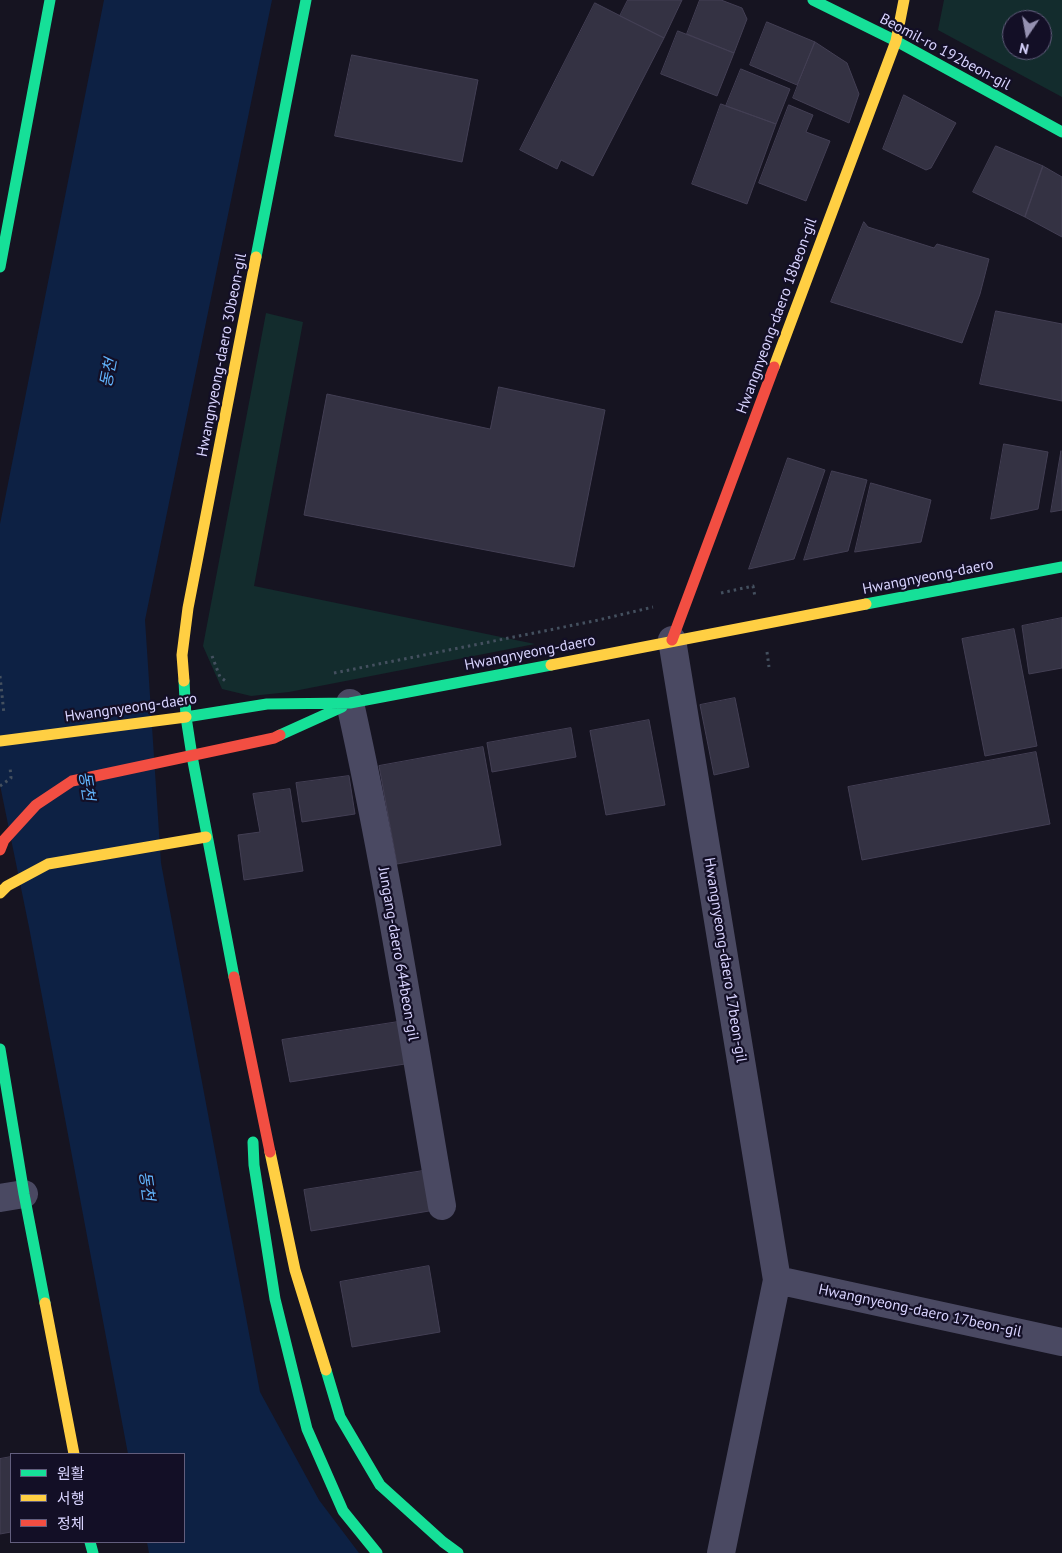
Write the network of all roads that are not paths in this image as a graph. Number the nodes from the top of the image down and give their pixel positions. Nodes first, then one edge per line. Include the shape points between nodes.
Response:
1 (50, 0) edge
2 (306, 0) edge
3 (813, 0) edge
4 (904, 0) edge
5 (896, 41) junction
6 (1062, 132) edge
7 (0, 268) edge
8 (1062, 567) edge
9 (672, 640) junction
10 (350, 703) junction
11 (186, 716) junction
12 (0, 741) edge
13 (192, 756) junction
14 (206, 837) junction
15 (2, 845) edge
16 (3, 889) edge
17 (0, 1049) edge
18 (249, 1056) junction
19 (251, 1115) dead end
20 (252, 1135) dead end
21 (12, 1196) edge
22 (442, 1206) dead end
23 (777, 1280) junction
24 (1062, 1342) edge
25 (74, 1453) edge
26 (377, 1553) edge
27 (458, 1553) edge
28 (721, 1553) edge

1 - 7 main road
2 - 11 main road, Hwangnyeong-daero 30beon-gil via 188,608 182,655
3 - 5 main road, Beomil-ro 192beon-gil
4 - 5 main road, Hwangnyeong-daero 18beon-gil
5 - 6 main road, Beomil-ro 192beon-gil
5 - 9 main road, Hwangnyeong-daero 18beon-gil
8 - 9 main road, Hwangnyeong-daero
9 - 10 main road, Hwangnyeong-daero
9 - 23 street, Hwangnyeong-daero 17beon-gil
10 - 11 main road, Hwangnyeong-daero via 268,704
10 - 13 main road via 274,738
10 - 22 street, Jungang-daero 644beon-gil
11 - 12 main road, Hwangnyeong-daero, bridge
11 - 13 main road
13 - 14 main road
13 - 15 main road via 72,781 36,805
14 - 16 main road via 48,864
14 - 18 main road
17 - 21 main road
18 - 19 main road
18 - 27 main road via 295,1270 340,1417 380,1485
20 - 26 main road via 275,1300 307,1429 343,1511
21 - 25 main road
23 - 24 street, Hwangnyeong-daero 17beon-gil
23 - 28 street, Hwangnyeong-daero 17beon-gil

